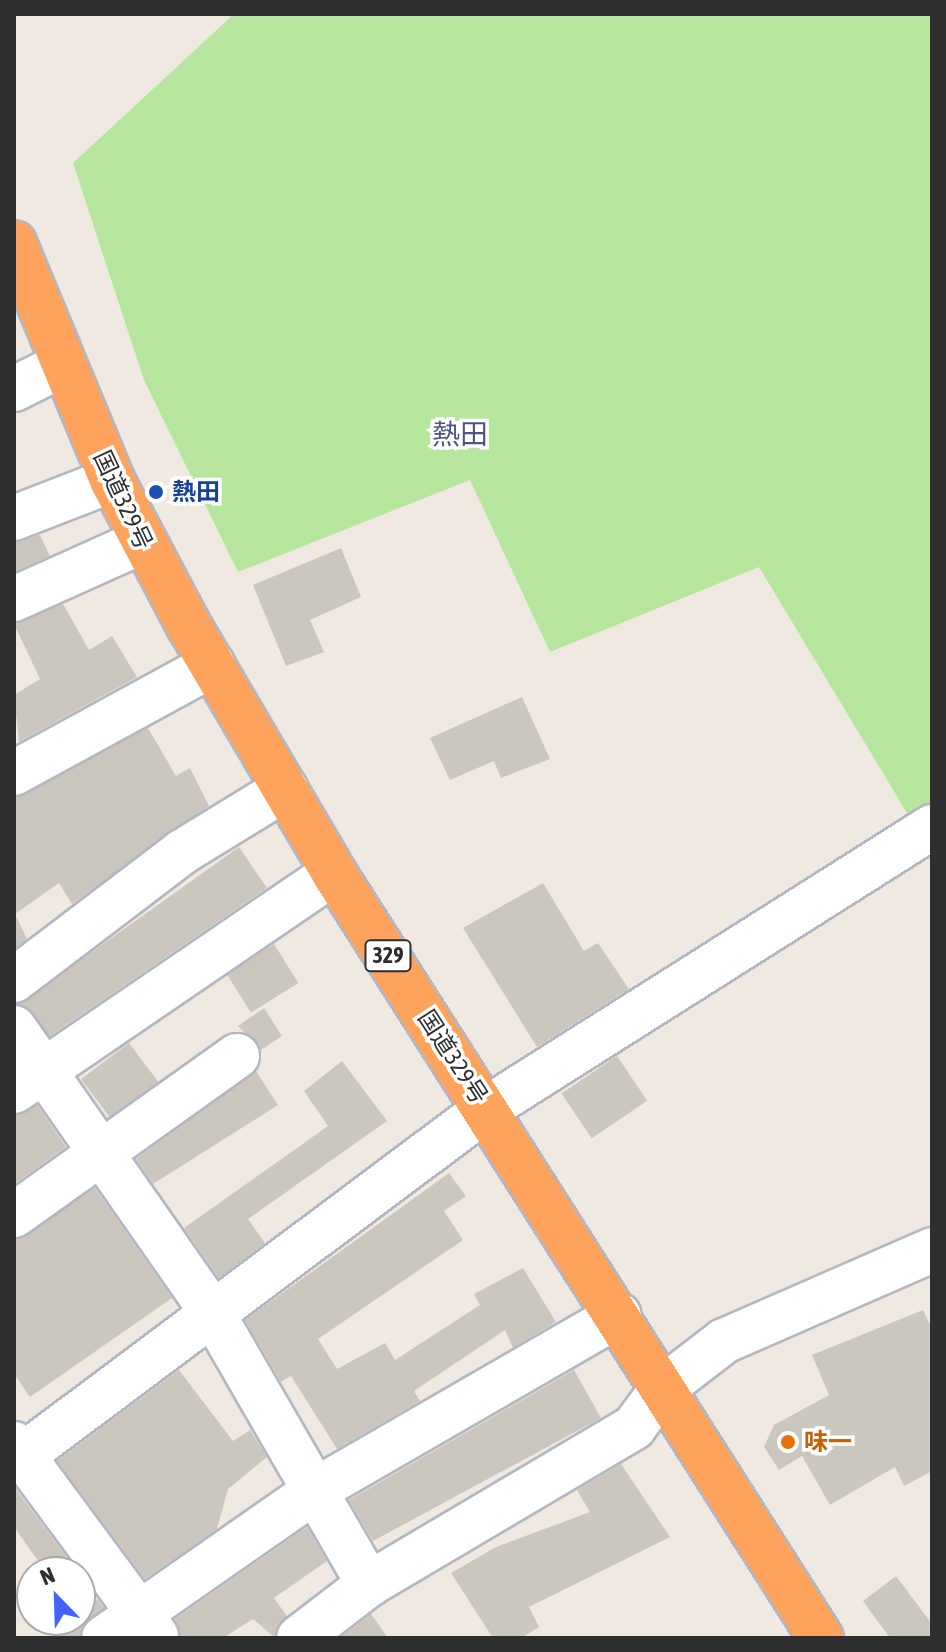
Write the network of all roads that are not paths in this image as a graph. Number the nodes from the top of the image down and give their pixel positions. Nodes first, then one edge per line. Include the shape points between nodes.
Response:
1 (16, 255) edge
2 (62, 365) junction
3 (14, 389) edge
4 (112, 480) junction
5 (14, 518) edge
6 (141, 542) junction
7 (14, 599) edge
8 (212, 665) junction
9 (14, 773) edge
10 (285, 789) junction
11 (932, 827) edge
12 (334, 873) junction
13 (14, 980) edge
14 (14, 1028) edge
15 (237, 1056) dead end
16 (29, 1081) edge
17 (486, 1109) junction
18 (101, 1153) junction
19 (14, 1215) edge
20 (932, 1250) edge
21 (210, 1309) junction
22 (619, 1315) junction
23 (663, 1388) junction
24 (17, 1454) edge
25 (319, 1488) junction
26 (369, 1584) junction
27 (149, 1626) edge
28 (104, 1638) edge
29 (299, 1638) edge
30 (821, 1638) edge

1 - 2 highway, 国道329号 / 329
2 - 3 street
2 - 4 highway, 国道329号 / 329
4 - 5 street
4 - 6 highway, 国道329号 / 329
6 - 7 street
6 - 8 highway, 国道329号 / 329
8 - 9 street
8 - 10 highway, 国道329号 / 329
10 - 12 highway, 国道329号 / 329
10 - 13 street via 182,852
11 - 17 street
12 - 16 street
12 - 17 highway, 国道329号 / 329
14 - 16 street
15 - 18 street
16 - 18 street
17 - 21 street
17 - 22 highway, 国道329号 / 329
18 - 19 street
18 - 21 street
20 - 23 street via 724,1341
21 - 24 street
21 - 25 street
22 - 23 highway, 国道329号 / 329
22 - 25 street
23 - 26 street via 634,1427
23 - 30 highway, 国道329号 / 329
24 - 27 street
25 - 26 street
25 - 27 street
26 - 29 street
27 - 28 street

